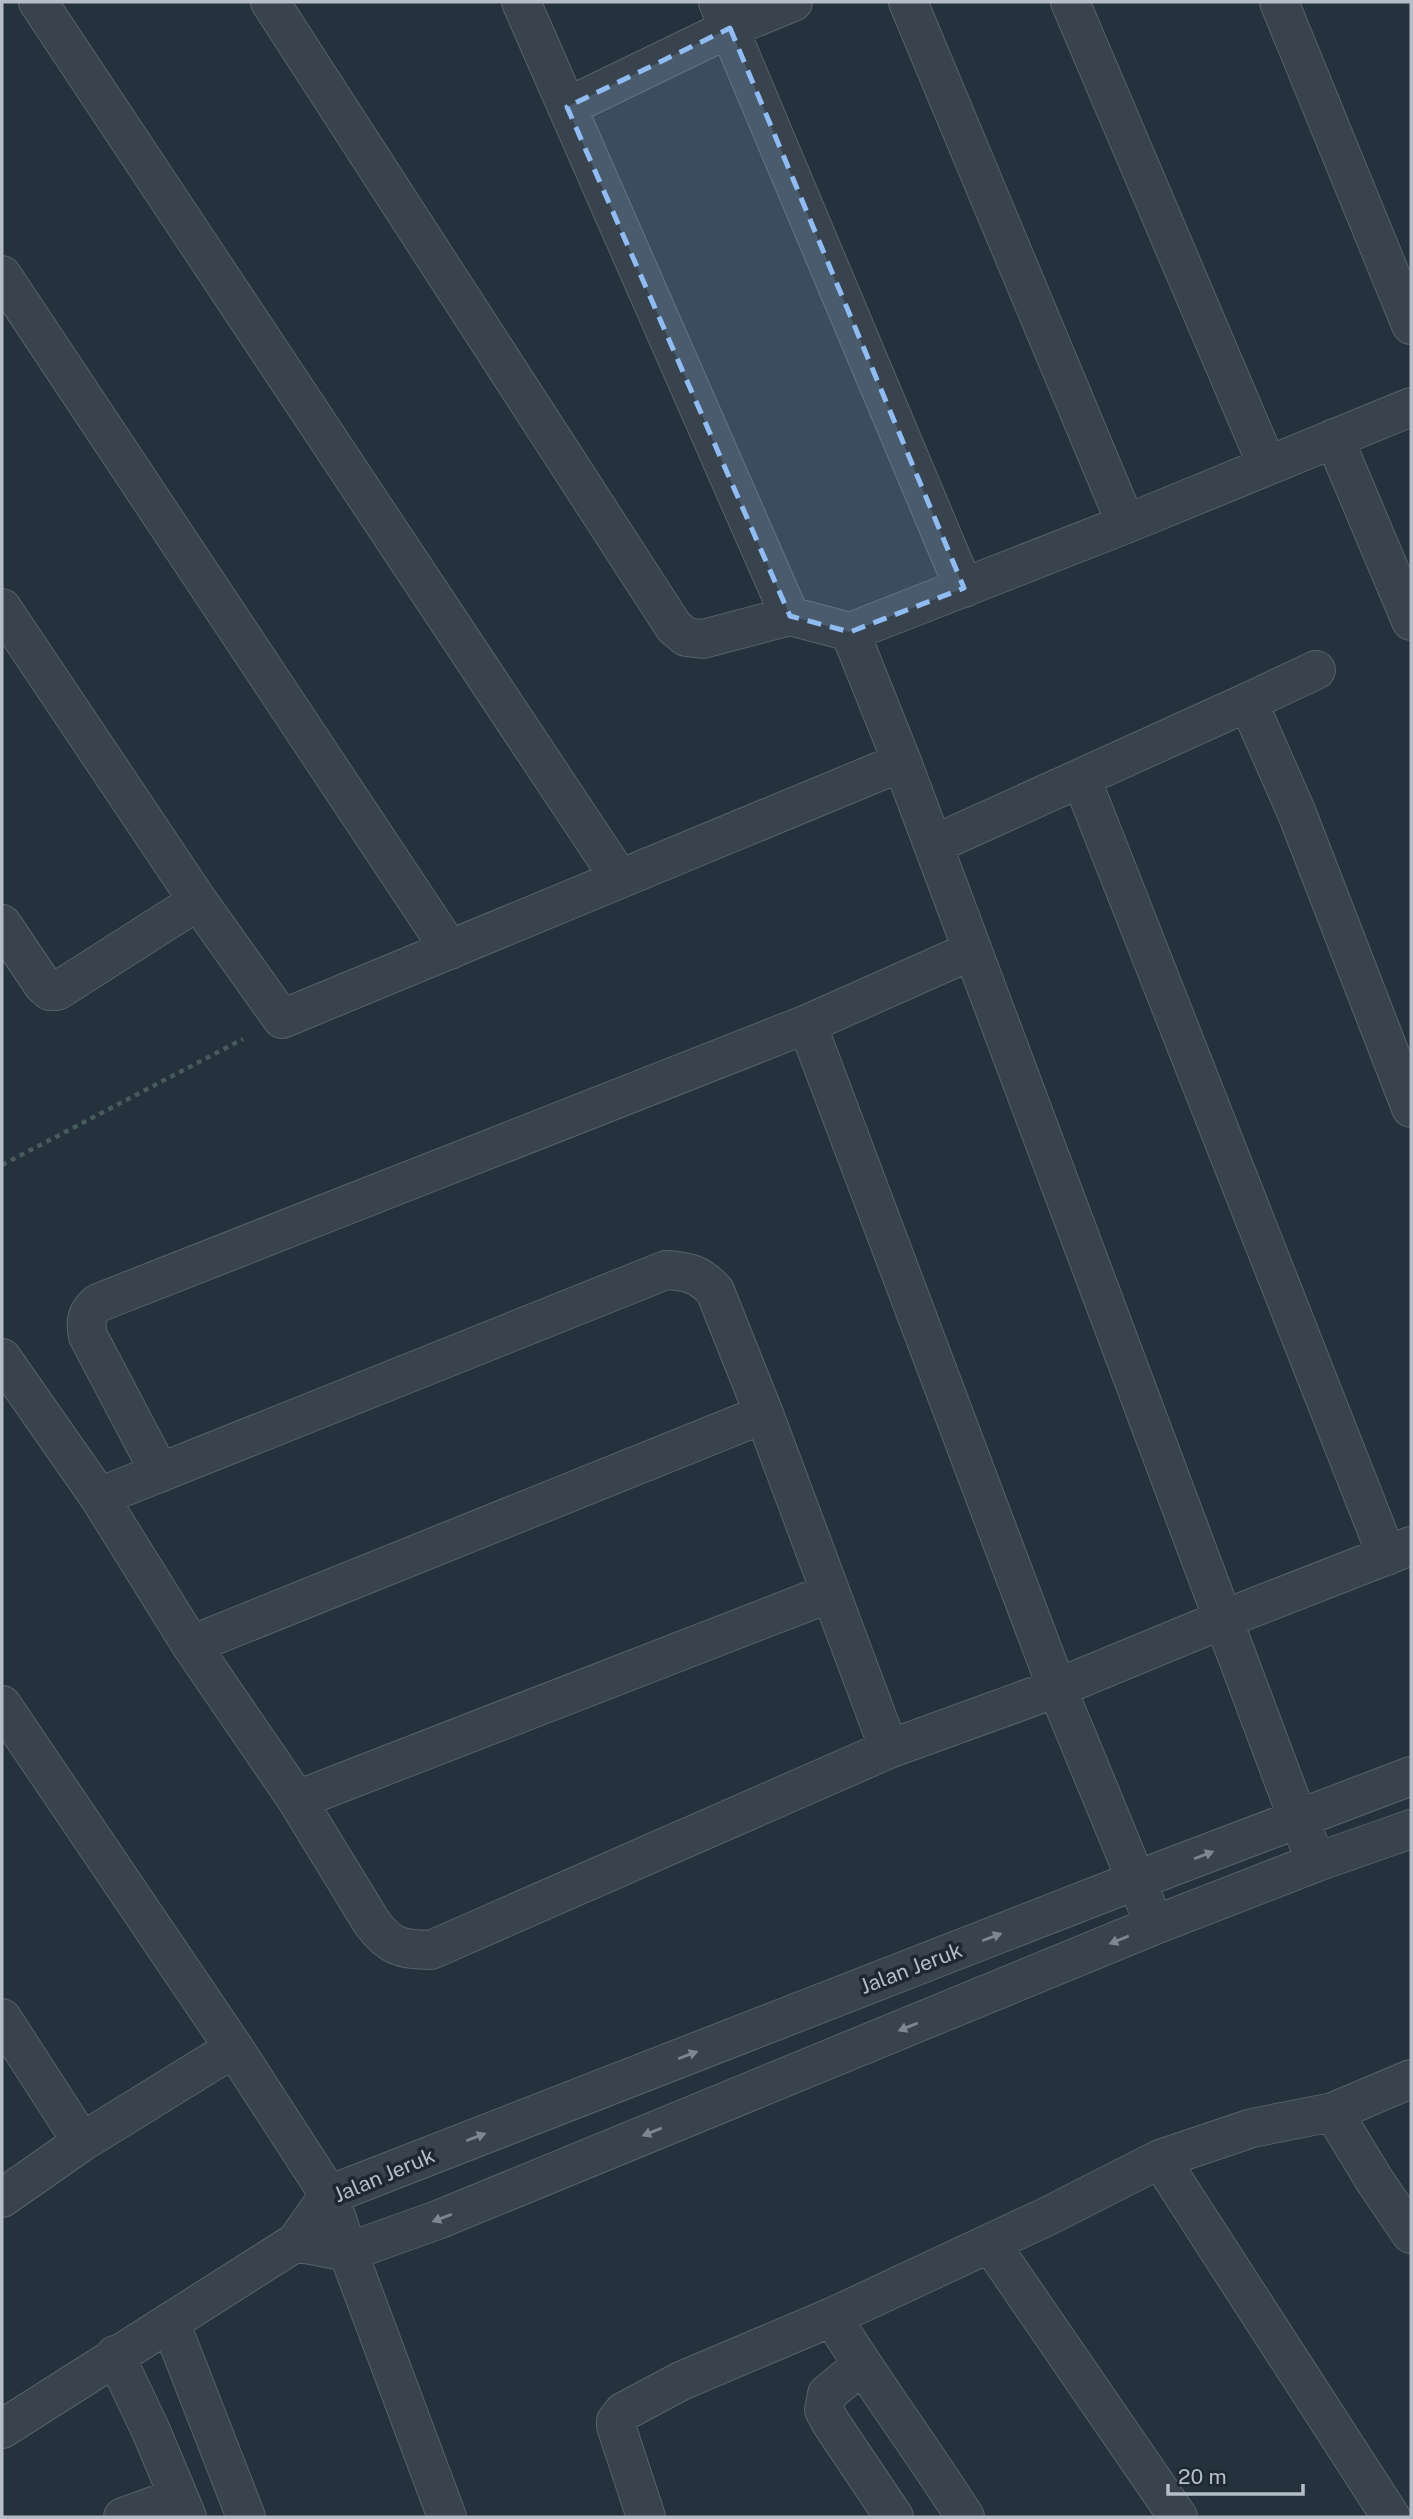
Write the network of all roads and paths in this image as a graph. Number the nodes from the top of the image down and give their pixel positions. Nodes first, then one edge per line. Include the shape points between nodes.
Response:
1 (38, 2) edge
2 (270, 2) edge
3 (521, 2) edge
4 (793, 2) edge
5 (908, 2) edge
6 (1070, 2) edge
7 (1279, 2) edge
8 (724, 15) edge
9 (567, 107) junction
10 (2, 275) edge
11 (1411, 325) edge
12 (1411, 407) edge
13 (1334, 438) junction
14 (1267, 465) junction
15 (1126, 524) junction
16 (964, 588) junction
17 (2, 608) edge
18 (790, 616) junction
19 (1411, 621) edge
20 (850, 632) junction
21 (1316, 670) dead end
22 (1248, 702) junction
23 (902, 762) junction
24 (1081, 778) junction
25 (933, 845) junction
26 (620, 879) junction
27 (198, 901) junction
28 (2, 924) edge
29 (450, 950) junction
30 (971, 951) junction
31 (282, 1019) junction
32 (807, 1024) junction
33 (1411, 1108) edge
34 (2, 1165) edge
35 (2, 1358) edge
36 (764, 1414) junction
37 (160, 1473) junction
38 (99, 1497) junction
39 (1399, 1551) edge
40 (830, 1594) junction
41 (1224, 1619) junction
42 (191, 1645) junction
43 (1057, 1688) junction
44 (2, 1705) edge
45 (889, 1749) junction
46 (1411, 1776) edge
47 (297, 1800) junction
48 (1298, 1819) junction
49 (1411, 1829) edge
50 (1317, 1862) junction
51 (1137, 1880) junction
52 (1155, 1925) junction
53 (2, 2018) edge
54 (234, 2048) junction
55 (1411, 2079) edge
56 (1333, 2112) junction
57 (82, 2142) junction
58 (1160, 2159) junction
59 (329, 2195) junction
60 (2, 2198) edge
61 (1411, 2234) edge
62 (296, 2242) junction
63 (990, 2243) junction
64 (348, 2252) junction
65 (832, 2317) junction
66 (170, 2322) junction
67 (115, 2355) junction
68 (862, 2365) junction
69 (2, 2429) edge
70 (628, 2469) junction
71 (182, 2507) edge
72 (123, 2517) edge
73 (246, 2517) edge
74 (447, 2517) edge
75 (646, 2517) edge
76 (668, 2517) edge
77 (894, 2517) edge
78 (965, 2517) edge
79 (1178, 2517) edge
80 (1391, 2517) edge

1 - 26 street
2 - 18 street via 674,627 686,637 703,639
3 - 9 street
4 - 8 street
5 - 15 street
6 - 14 street
7 - 11 street
8 - 9 street
8 - 16 street
9 - 18 street
10 - 29 street
12 - 13 street
13 - 14 street
13 - 19 street
14 - 15 street
15 - 16 street
16 - 20 street
17 - 27 street
18 - 20 street
20 - 23 street
21 - 22 street
22 - 24 street
22 - 33 street via 1296,811
23 - 25 street
23 - 26 street
24 - 25 street
24 - 39 street
25 - 30 street
26 - 29 street
27 - 28 street via 57,991 43,985
27 - 31 street
29 - 31 street
30 - 32 street
30 - 41 street
31 - 34 path
32 - 37 street via 99,1303 89,1311 88,1336
32 - 43 street
35 - 38 street
36 - 37 street via 715,1291 704,1279 686,1271 666,1270
36 - 40 street
36 - 42 street
37 - 38 street
38 - 42 street
39 - 41 street
40 - 45 street
40 - 47 street
41 - 43 street
41 - 48 street
42 - 47 street
43 - 45 street
43 - 51 street
44 - 54 street
45 - 47 street via 431,1950 401,1949 384,1938
46 - 48 street, Jalan Jeruk
48 - 50 street
51 -> 48 street, Jalan Jeruk
49 - 50 street
50 - 52 street
51 - 52 street
59 -> 51 street, Jalan Jeruk
52 -> 64 street via 440,2219
53 - 57 street
54 - 57 street
54 - 59 street
55 - 56 street
56 - 58 street via 1252,2128
56 - 61 street
57 - 60 street
58 - 63 street
58 - 80 street
59 - 62 street, Jalan Jeruk
59 - 64 street
62 - 64 street
62 - 66 street
63 - 65 street
63 - 79 street
64 - 74 street
65 - 68 street
65 - 70 street via 681,2381 623,2412 616,2426
66 - 67 street
66 - 73 street
67 - 69 street
67 - 71 street
68 - 77 street via 827,2394 824,2410
68 - 78 street
70 - 75 street
70 - 76 street
71 - 72 street

